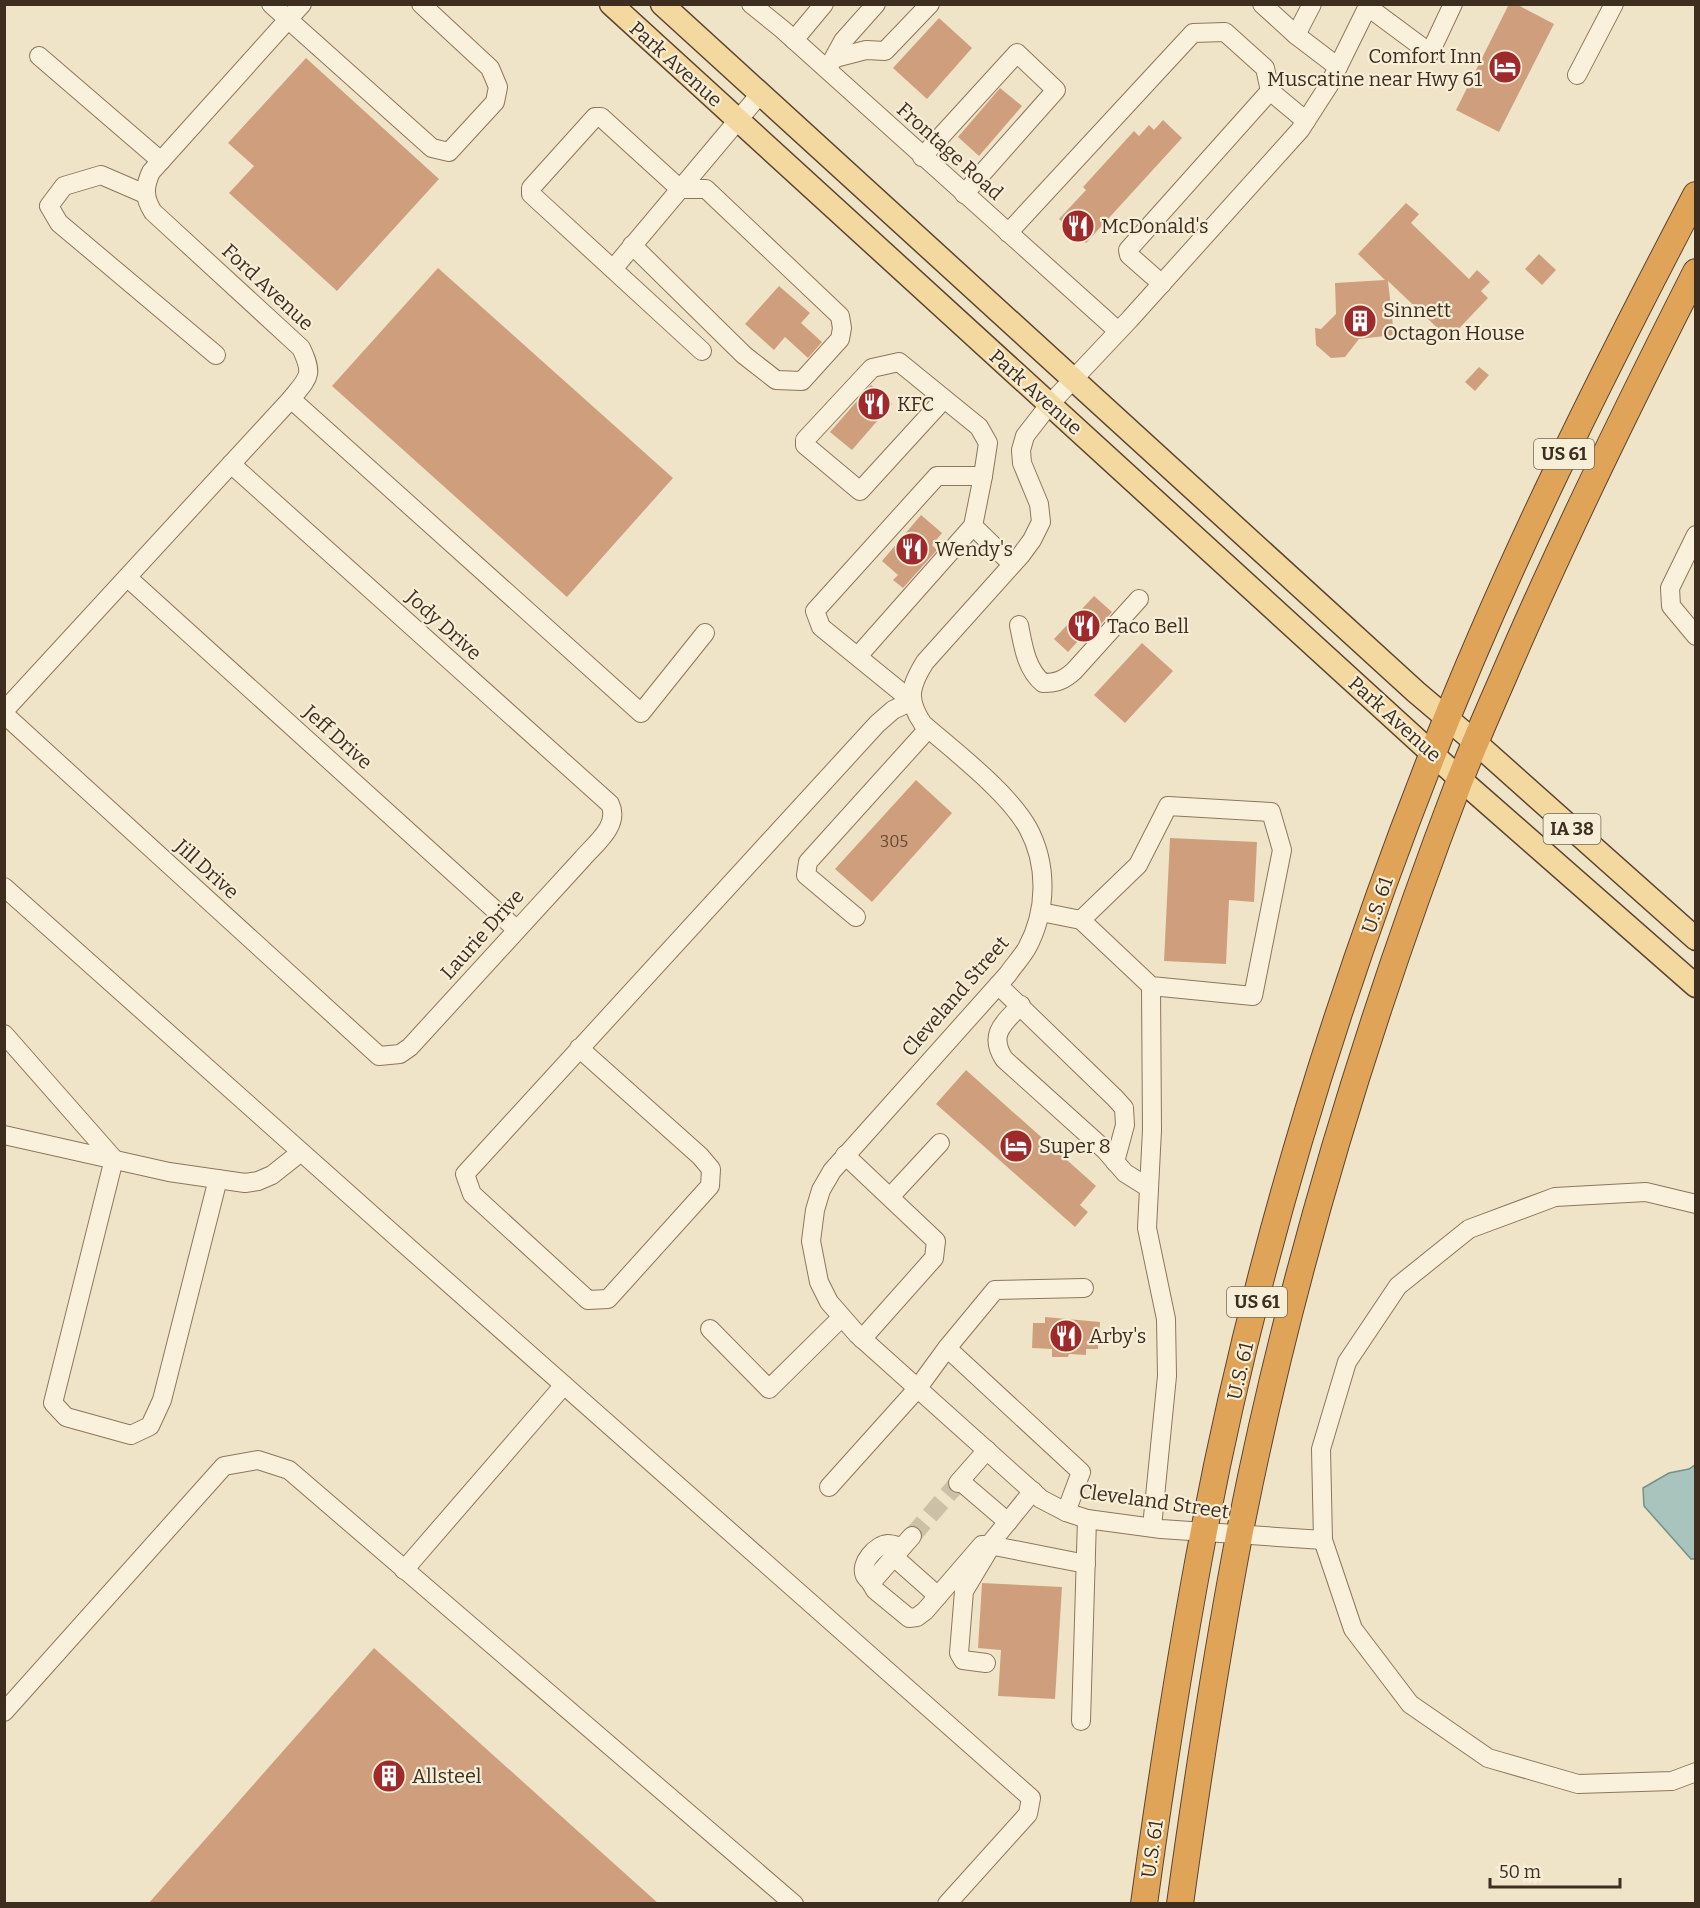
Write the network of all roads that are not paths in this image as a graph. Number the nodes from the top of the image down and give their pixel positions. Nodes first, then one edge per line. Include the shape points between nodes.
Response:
1 (271, 4) edge
2 (302, 4) edge
3 (422, 4) edge
4 (611, 4) edge
5 (662, 4) edge
6 (751, 4) edge
7 (824, 4) edge
8 (876, 4) edge
9 (930, 4) edge
10 (1262, 4) edge
11 (1312, 4) edge
12 (1453, 4) edge
13 (1368, 6) edge
14 (1606, 7) edge
15 (287, 21) junction
16 (1296, 35) junction
17 (794, 40) junction
18 (39, 56) dead end
19 (830, 63) junction
20 (1338, 67) junction
21 (1577, 75) dead end
22 (1270, 91) junction
23 (760, 94) junction
24 (738, 120) junction
25 (1306, 121) junction
26 (922, 157) junction
27 (161, 161) junction
28 (680, 189) junction
29 (145, 194) junction
30 (964, 194) junction
31 (1695, 195) edge
32 (1008, 233) junction
33 (632, 245) junction
34 (613, 269) junction
35 (1695, 272) edge
36 (1162, 284) junction
37 (1118, 331) junction
38 (702, 351) dead end
39 (216, 355) dead end
40 (1074, 379) junction
41 (291, 399) junction
42 (944, 399) junction
43 (1048, 405) junction
44 (231, 464) junction
45 (983, 476) junction
46 (973, 526) junction
47 (1695, 535) edge
48 (1012, 564) junction
49 (128, 578) junction
50 (1138, 599) dead end
51 (1019, 624) dead end
52 (705, 633) dead end
53 (1695, 636) edge
54 (858, 656) junction
55 (912, 701) junction
56 (4, 713) edge
57 (1447, 720) junction
58 (928, 729) junction
59 (1476, 742) junction
60 (1433, 753) junction
61 (1460, 779) junction
62 (610, 826) joint
63 (5, 891) edge
64 (1041, 912) junction
65 (856, 917) dead end
66 (1081, 920) junction
67 (516, 929) junction
68 (1695, 939) edge
69 (998, 985) junction
70 (1151, 986) junction
71 (1695, 986) edge
72 (1021, 1005) junction
73 (4, 1034) edge
74 (579, 1048) junction
75 (379, 1056) joint
76 (4, 1135) edge
77 (940, 1143) dead end
78 (301, 1152) junction
79 (845, 1155) junction
80 (114, 1159) junction
81 (1115, 1162) junction
82 (218, 1179) junction
83 (1149, 1188) junction
84 (890, 1197) junction
85 (1695, 1204) edge
86 (1084, 1288) dead end
87 (841, 1318) junction
88 (710, 1329) dead end
89 (862, 1339) junction
90 (946, 1348) junction
91 (564, 1386) junction
92 (917, 1389) junction
93 (987, 1450) junction
94 (829, 1487) dead end
95 (1033, 1491) junction
96 (1066, 1512) junction
97 (1087, 1519) junction
98 (1008, 1522) junction
99 (1152, 1527) junction
100 (1204, 1532) junction
101 (1239, 1535) junction
102 (1323, 1540) junction
103 (989, 1545) junction
104 (1086, 1564) junction
105 (404, 1569) junction
106 (938, 1596) junction
107 (986, 1663) dead end
108 (4, 1712) edge
109 (1081, 1721) dead end
110 (1695, 1772) edge
111 (794, 1904) edge
112 (947, 1904) edge
113 (1144, 1904) edge
114 (1180, 1904) edge

1 - 15 street
2 - 15 street
3 - 15 street via 490,68 498,87 495,102 449,152 432,148
4 - 24 main road, Park Avenue
5 - 23 main road, Park Avenue
6 - 17 street, Frontage Road
7 - 17 street
8 - 19 street via 843,41
9 - 19 street via 885,51 866,50
10 - 16 street
11 - 16 street
12 - 13 street via 1430,53
13 - 20 street
14 - 21 street
15 - 27 street
16 - 20 street
17 - 19 street, Frontage Road
18 - 27 street
19 - 26 street, Frontage Road
20 - 25 street
22 - 25 street
22 - 32 street via 1265,68 1224,32 1193,33
22 - 36 street via 1128,250
23 - 24 street
23 - 40 main road, Park Avenue
24 - 28 street
24 - 43 main road, Park Avenue
25 - 36 street
26 - 30 street, Frontage Road
26 - 30 street via 1017,53 1056,90
27 - 29 street via 145,183
28 - 33 street
28 - 33 street via 706,189 840,316 840,339 802,381 776,380 744,356
28 - 34 street via 598,116 531,188 531,194
29 - 39 street via 101,175 64,186 49,206 59,223
29 - 41 street, Ford Avenue via 153,212 301,348 308,362 308,378
30 - 32 street, Frontage Road
31 - 57 highway, US 61 via 1560,462
32 - 37 street, Frontage Road
33 - 34 street
34 - 38 street
35 - 59 highway, US 61 via 1586,492
36 - 37 street
37 - 40 street
40 - 43 street
40 - 57 main road, Park Avenue
41 - 44 street, Ford Avenue
41 - 52 street via 641,713
42 - 42 street via 899,362 872,368 805,445 860,491
42 - 45 street via 979,427 987,443
43 - 48 street via 1025,436 1021,450 1041,522
43 - 60 main road, Park Avenue
44 - 49 street, Ford Avenue
44 - 62 street, Jody Drive via 602,796 612,809
45 - 46 street
45 - 54 street via 937,476 815,611 821,627
46 - 48 street
46 - 54 street
47 - 53 street via 1670,588 1671,606
48 - 55 street via 925,662 911,687
49 - 56 street, Ford Avenue
49 - 67 street, Jeff Drive
50 - 51 street via 1074,671 1055,683 1043,683 1037,678 1023,649
54 - 55 street
55 - 58 street, Cleveland Street
55 - 74 street via 877,724
56 - 75 street, Jill Drive
57 - 59 main road, IA 38
57 - 60 highway, U.S. 61 / US 61
58 - 64 street, Cleveland Street via 1008,802 1028,827 1039,855
58 - 65 street via 808,862 806,875
59 - 61 highway, US 61
59 - 68 main road, IA 38
60 - 61 main road, Park Avenue
60 - 100 highway, U.S. 61 / US 61 via 1387,875 1310,1109 1251,1321
61 - 71 main road, IA 38
61 - 101 highway, U.S. 61 / US 61 via 1346,1114 1286,1328
62 - 67 street, Laurie Drive
63 - 78 street
64 - 66 street
64 - 69 street, Cleveland Street via 1026,950
66 - 70 street
66 - 70 street via 1138,866 1168,806 1271,812 1282,850 1253,996
67 - 75 street, Laurie Drive via 410,1047 400,1054
69 - 72 street
69 - 79 street, Cleveland Street
70 - 83 street
72 - 81 street via 1124,1108 1125,1125
72 - 81 street via 1000,1027 998,1050
73 - 80 street
74 - 74 street via 711,1169 710,1186 608,1299 588,1300 472,1194 465,1174
76 - 80 street
77 - 84 street
78 - 82 street via 258,1181
78 - 91 street
79 - 84 street
79 - 87 street, Cleveland Street via 821,1190 811,1241 819,1282
80 - 82 street
80 - 82 street via 53,1402 66,1417 131,1435 150,1426 162,1400
81 - 83 street
83 - 99 street via 1147,1228 1166,1319 1167,1376
84 - 89 street via 936,1240 934,1258
85 - 102 street via 1646,1192 1555,1197 1470,1229 1398,1286 1347,1362 1321,1449
86 - 90 street via 995,1290
87 - 88 street via 770,1389
87 - 89 street, Cleveland Street
89 - 92 street, Cleveland Street
90 - 92 street
90 - 96 street via 1081,1472
91 - 105 street
91 - 112 street via 1031,1798 1028,1814
92 - 93 street, Cleveland Street
92 - 94 street
93 - 95 street, Cleveland Street
93 - 98 street via 959,1482
95 - 96 street, Cleveland Street
95 - 98 street
96 - 97 street, Cleveland Street
97 - 99 street, Cleveland Street
97 - 104 street
98 - 103 street
99 - 100 street, Cleveland Street
100 - 101 street, Cleveland Street
100 - 113 highway, U.S. 61 / US 61 via 1174,1693
101 - 102 street, Cleveland Street
101 - 114 highway, U.S. 61 / US 61 via 1213,1678
102 - 110 street via 1353,1629 1410,1704 1488,1758 1578,1784 1672,1781
103 - 104 street
103 - 106 street via 982,1545
103 - 107 street via 964,1591 959,1653 963,1660
104 - 109 street
105 - 108 street via 289,1470 258,1460 225,1466
105 - 111 street
106 - 106 street via 925,1611 909,1618 871,1583 903,1547

